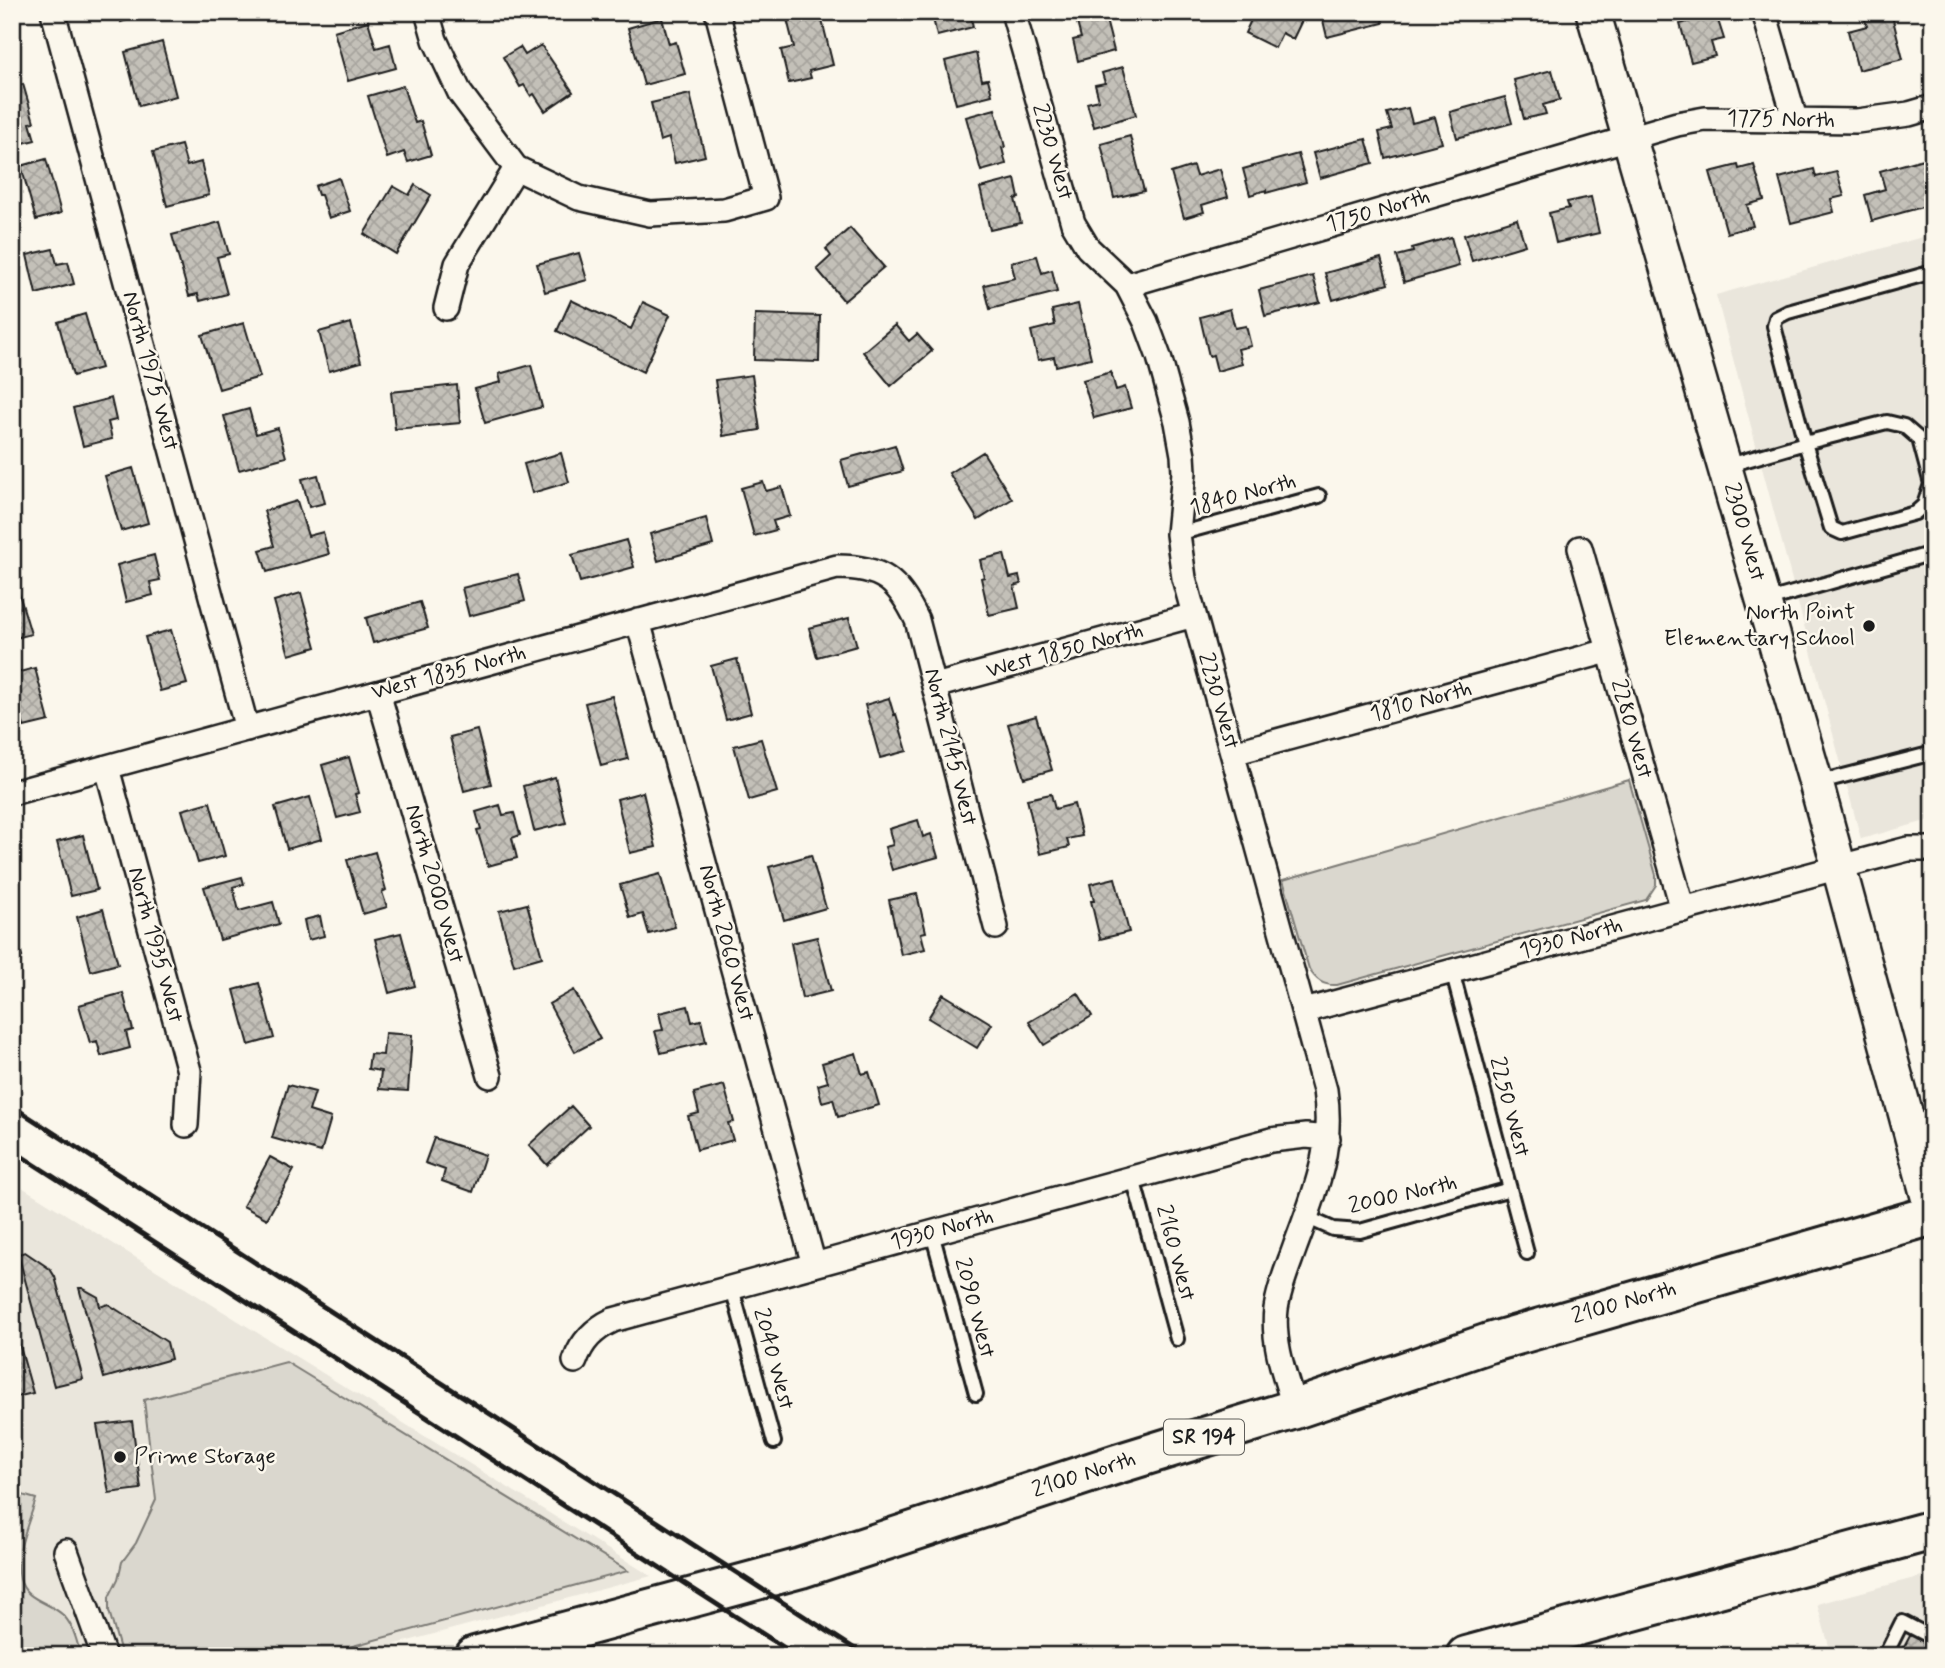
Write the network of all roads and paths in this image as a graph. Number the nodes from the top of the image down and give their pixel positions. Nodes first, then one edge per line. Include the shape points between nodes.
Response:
1 (54, 12) edge
2 (428, 12) edge
3 (717, 12) edge
4 (1013, 12) edge
5 (1593, 12) edge
6 (1764, 12) edge
7 (1933, 107) edge
8 (1795, 119) junction
9 (1630, 136) junction
10 (516, 167) junction
11 (1933, 272) edge
12 (1126, 285) junction
13 (446, 308) dead end
14 (1805, 443) junction
15 (1726, 467) junction
16 (1319, 496) dead end
17 (1178, 534) junction
18 (1580, 548) dead end
19 (1933, 553) edge
20 (886, 575) joint
21 (1764, 601) junction
22 (1195, 615) junction
23 (638, 621) junction
24 (1608, 651) junction
25 (935, 686) junction
26 (378, 693) junction
27 (247, 729) junction
28 (1233, 753) junction
29 (1933, 753) edge
30 (107, 768) junction
31 (1816, 783) junction
32 (12, 793) edge
33 (1933, 849) edge
34 (1839, 869) junction
35 (1683, 909) junction
36 (996, 927) dead end
37 (1452, 971) junction
38 (1304, 1012) junction
39 (490, 1076) dead end
40 (186, 1125) dead end
41 (1328, 1138) junction
42 (1133, 1178) junction
43 (1510, 1189) junction
44 (1933, 1215) edge
45 (1306, 1217) junction
46 (932, 1233) junction
47 (1527, 1253) dead end
48 (814, 1265) junction
49 (732, 1288) junction
50 (1177, 1339) dead end
51 (575, 1361) dead end
52 (976, 1394) dead end
53 (1295, 1409) junction
54 (774, 1442) dead end
55 (1933, 1530) edge
56 (66, 1551) dead end
57 (1932, 1641) edge
58 (104, 1656) edge
59 (475, 1656) edge
60 (1466, 1656) edge
61 (1885, 1656) edge

1 - 27 street, North 1975 West
2 - 10 street via 435,40 460,93
3 - 10 street via 766,198 724,210 650,214 579,198
4 - 12 street, 2230 West via 1073,223 1088,248
5 - 9 main road, 2300 West
6 - 8 street
7 - 8 street, 1775 North via 1857,121
8 - 9 street, 1775 North via 1705,119
9 - 12 street, 1750 North
9 - 15 main road, 2300 West
10 - 13 street via 457,264
11 - 14 lane via 1776,318 1774,326
12 - 17 street, 2230 West via 1155,345 1181,438 1184,472
14 - 14 lane via 1835,531 1915,513 1924,506 1931,484 1919,439 1905,426 1886,422
14 - 15 lane
15 - 21 main road, 2300 West
16 - 17 lane, 1840 North
17 - 22 street, 2230 West
18 - 24 street, 2280 West
19 - 21 lane
20 - 23 street, West 1835 North via 837,567
20 - 25 street, North 2145 West via 917,620
21 - 31 main road, 2300 West
22 - 25 street, West 1850 North
22 - 28 street, 2230 West
23 - 26 street, West 1835 North
23 - 48 street, North 2060 West
24 - 28 street, 1810 North
24 - 35 street, 2280 West
25 - 36 street, North 2145 West
26 - 27 street, West 1835 North
26 - 39 street, North 2000 West
27 - 30 street, West 1835 North
28 - 38 street, 2230 West
29 - 31 lane
30 - 32 street, West 1835 North
30 - 40 street, North 1935 West via 189,1071
31 - 34 main road, 2300 West
33 - 34 street, 1930 North via 1908,849
34 - 35 street, 1930 North
34 - 44 main road, 2300 West
35 - 37 street, 1930 North
37 - 38 street, 1930 North
37 - 43 lane, 2250 West
38 - 41 street, 2230 West via 1325,1090
41 - 42 street, 1930 North via 1271,1140
41 - 45 street, 2230 West
42 - 46 street, 1930 North
42 - 50 lane, 2160 West
43 - 45 lane, 2000 North via 1360,1231 1333,1229
43 - 47 lane, 2250 West
44 - 53 highway, 2100 North / SR 194 via 1503,1339
45 - 53 street, 2230 West via 1282,1283 1275,1322
46 - 48 street, 1930 North
46 - 52 lane, 2090 West
48 - 49 street, 1930 North
49 - 51 street, 1930 North via 613,1320 591,1334
49 - 54 lane, 2040 West
53 - 59 highway, 2100 North / SR 194 via 801,1568
55 - 60 highway
56 - 58 street
57 - 61 lane via 1902,1622

